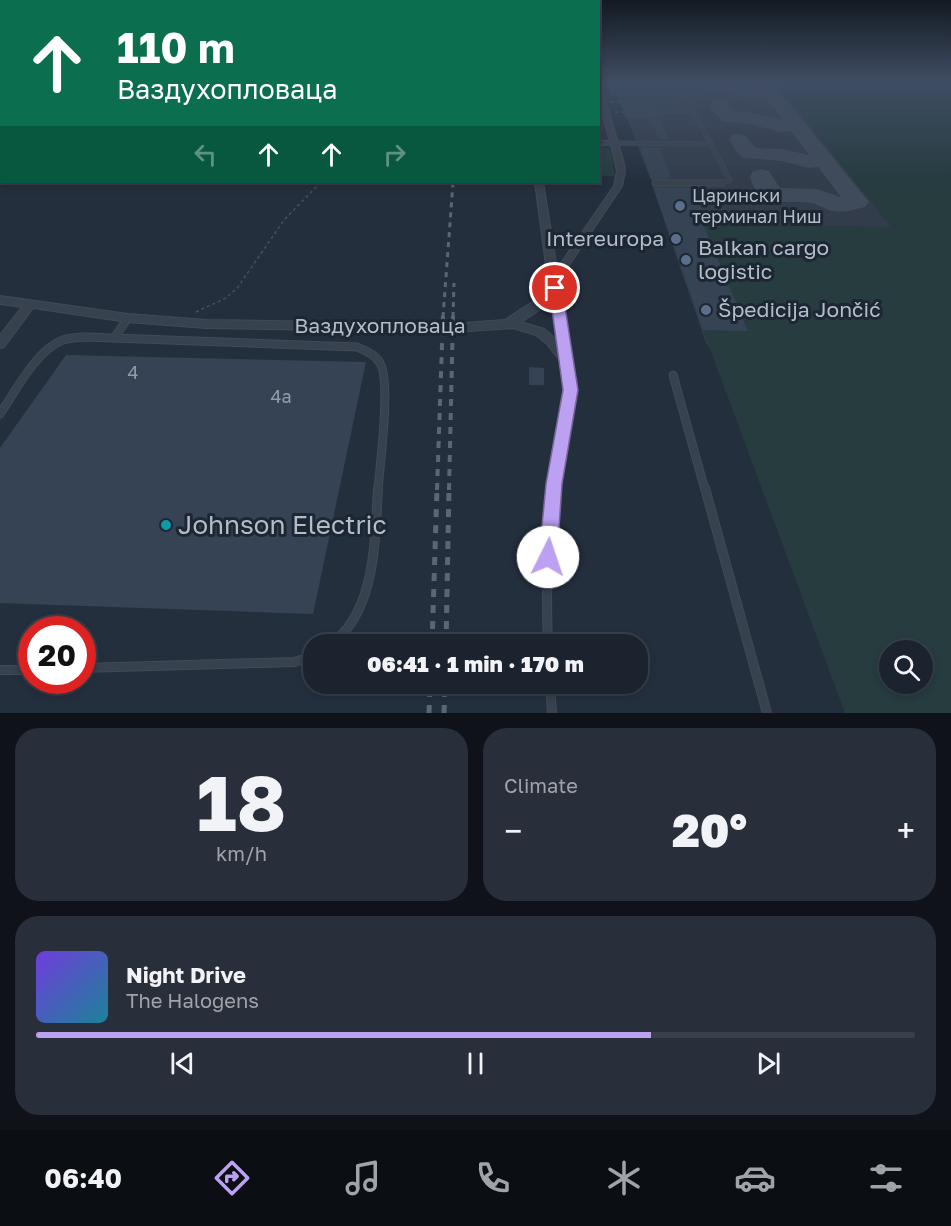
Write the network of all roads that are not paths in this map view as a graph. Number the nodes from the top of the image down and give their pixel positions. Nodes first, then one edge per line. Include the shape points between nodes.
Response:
1 (606, 114) edge
2 (696, 114) edge
3 (600, 143) edge
4 (614, 143) junction
5 (711, 144) junction
6 (539, 183) edge
7 (655, 183) dead end
8 (554, 278) junction
9 (0, 300) edge
10 (30, 304) junction
11 (128, 318) junction
12 (507, 324) junction
13 (114, 338) junction
14 (0, 344) edge
15 (566, 360) junction
16 (673, 375) dead end
17 (0, 414) edge
18 (343, 634) edge
19 (548, 634) edge
20 (303, 659) edge
21 (96, 668) edge
22 (0, 670) edge
23 (18, 670) edge
24 (551, 694) edge
25 (552, 713) edge
26 (766, 713) edge

1 - 4 street
2 - 5 lane
3 - 4 street
4 - 5 lane
4 - 8 street via 621,171 618,186
5 - 7 lane via 730,177 729,182
6 - 8 street
8 - 12 street via 535,307
8 - 15 street
9 - 10 street, Ваздухопловаца
10 - 11 street, Ваздухопловаца
10 - 14 street
11 - 12 street, Ваздухопловаца via 316,327 452,328
11 - 13 lane
12 - 15 street, Ваздухопловаца via 540,332
13 - 17 lane via 64,339 45,350
13 - 18 lane via 357,347 383,364 374,550 360,611
15 - 19 lane via 570,390 550,513
16 - 26 lane
20 - 21 lane
22 - 23 lane
24 - 25 lane

